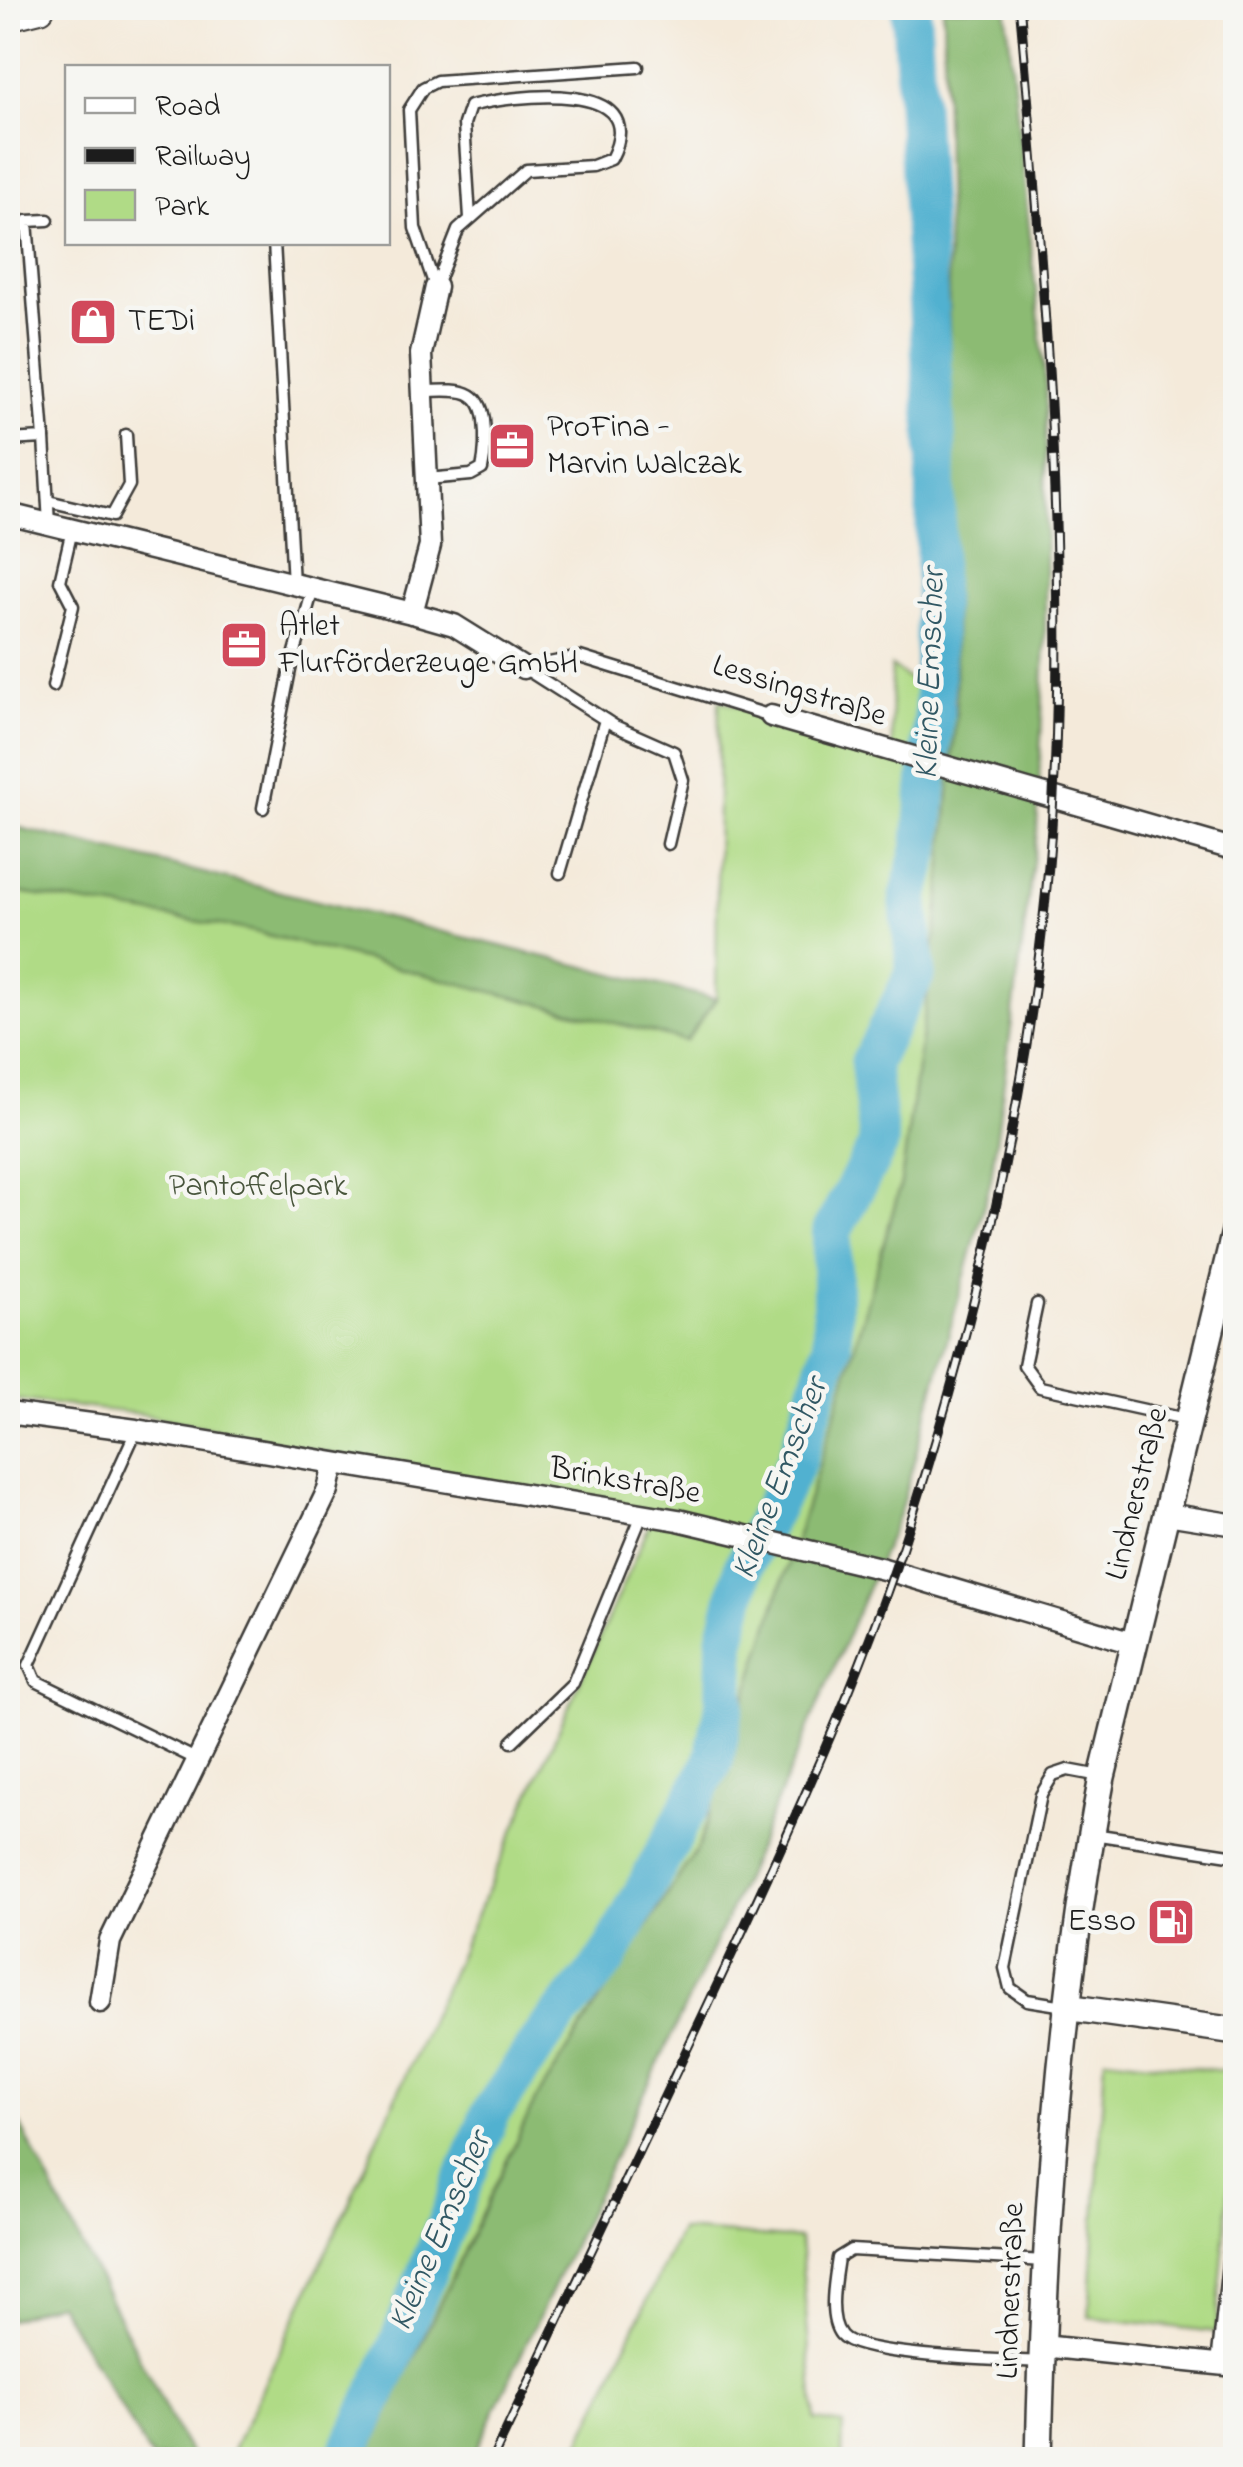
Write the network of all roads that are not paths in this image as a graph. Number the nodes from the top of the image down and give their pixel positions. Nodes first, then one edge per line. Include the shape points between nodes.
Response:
1 (40, 8) edge
2 (8, 16) edge
3 (638, 67) dead end
4 (470, 218) junction
5 (48, 220) dead end
6 (274, 245) edge
7 (436, 287) junction
8 (421, 391) junction
9 (126, 435) dead end
10 (44, 438) junction
11 (8, 440) edge
12 (426, 479) junction
13 (48, 500) junction
14 (8, 514) edge
15 (112, 516) junction
16 (49, 524) junction
17 (72, 530) junction
18 (111, 539) junction
19 (303, 586) junction
20 (412, 612) junction
21 (523, 668) junction
22 (53, 686) dead end
23 (770, 716) joint
24 (605, 720) junction
25 (263, 808) dead end
26 (668, 844) dead end
27 (1236, 850) edge
28 (560, 873) dead end
29 (1236, 1227) edge
30 (1036, 1304) dead end
31 (8, 1413) edge
32 (1191, 1420) junction
33 (136, 1430) junction
34 (334, 1464) junction
35 (642, 1514) junction
36 (1167, 1514) junction
37 (1236, 1526) edge
38 (1133, 1643) junction
39 (512, 1742) dead end
40 (198, 1760) junction
41 (1102, 1776) junction
42 (1091, 1834) junction
43 (1236, 1856) edge
44 (100, 2002) dead end
45 (1066, 2006) junction
46 (1236, 2031) edge
47 (1236, 2236) edge
48 (1045, 2261) junction
49 (1041, 2354) junction
50 (1229, 2365) edge
51 (1039, 2460) edge

1 - 2 main road
3 - 7 lane via 436,81 423,88 409,110 413,210
4 - 4 lane via 526,170 612,160 616,116 583,97 470,106 464,124
4 - 7 lane via 458,230
5 - 10 lane via 27,222
6 - 19 lane
7 - 8 street via 421,354
8 - 12 street
8 - 12 lane via 476,396 486,444 482,469 472,475
9 - 15 lane via 130,485
10 - 11 lane
10 - 13 lane
12 - 20 street via 430,546
13 - 15 lane
13 - 16 lane
14 - 16 street
15 - 18 lane
16 - 17 street
17 - 18 street
17 - 22 lane via 60,581 73,606
18 - 19 street
19 - 20 street
19 - 25 lane
20 - 21 street via 454,625
21 - 23 lane, Lessingstraße via 580,657
21 - 24 lane
23 - 27 street, Lessingstraße
24 - 26 lane via 674,752 681,765
24 - 28 lane
29 - 32 street, Lindnerstraße
30 - 32 lane via 1024,1365 1040,1388
31 - 33 street, Brinkstraße
32 - 36 street, Lindnerstraße
33 - 34 street, Brinkstraße
33 - 40 lane via 29,1665 36,1681
34 - 35 street, Brinkstraße
34 - 40 street via 328,1490
35 - 38 street, Brinkstraße via 832,1555
35 - 39 lane via 573,1683
36 - 37 street
36 - 38 street, Lindnerstraße
38 - 41 street, Lindnerstraße
40 - 44 street via 110,1940
41 - 42 street, Lindnerstraße
41 - 45 lane via 1068,1770 1053,1775 1041,1796 1005,1968 1010,1988 1027,2000
42 - 43 lane
42 - 45 street, Lindnerstraße
45 - 46 street
45 - 48 street, Lindnerstraße
47 - 50 street
48 - 49 street, Lindnerstraße
48 - 49 lane via 851,2250 838,2258 835,2300 837,2328 852,2342 926,2357
49 - 50 street
49 - 51 street, Lindnerstraße

